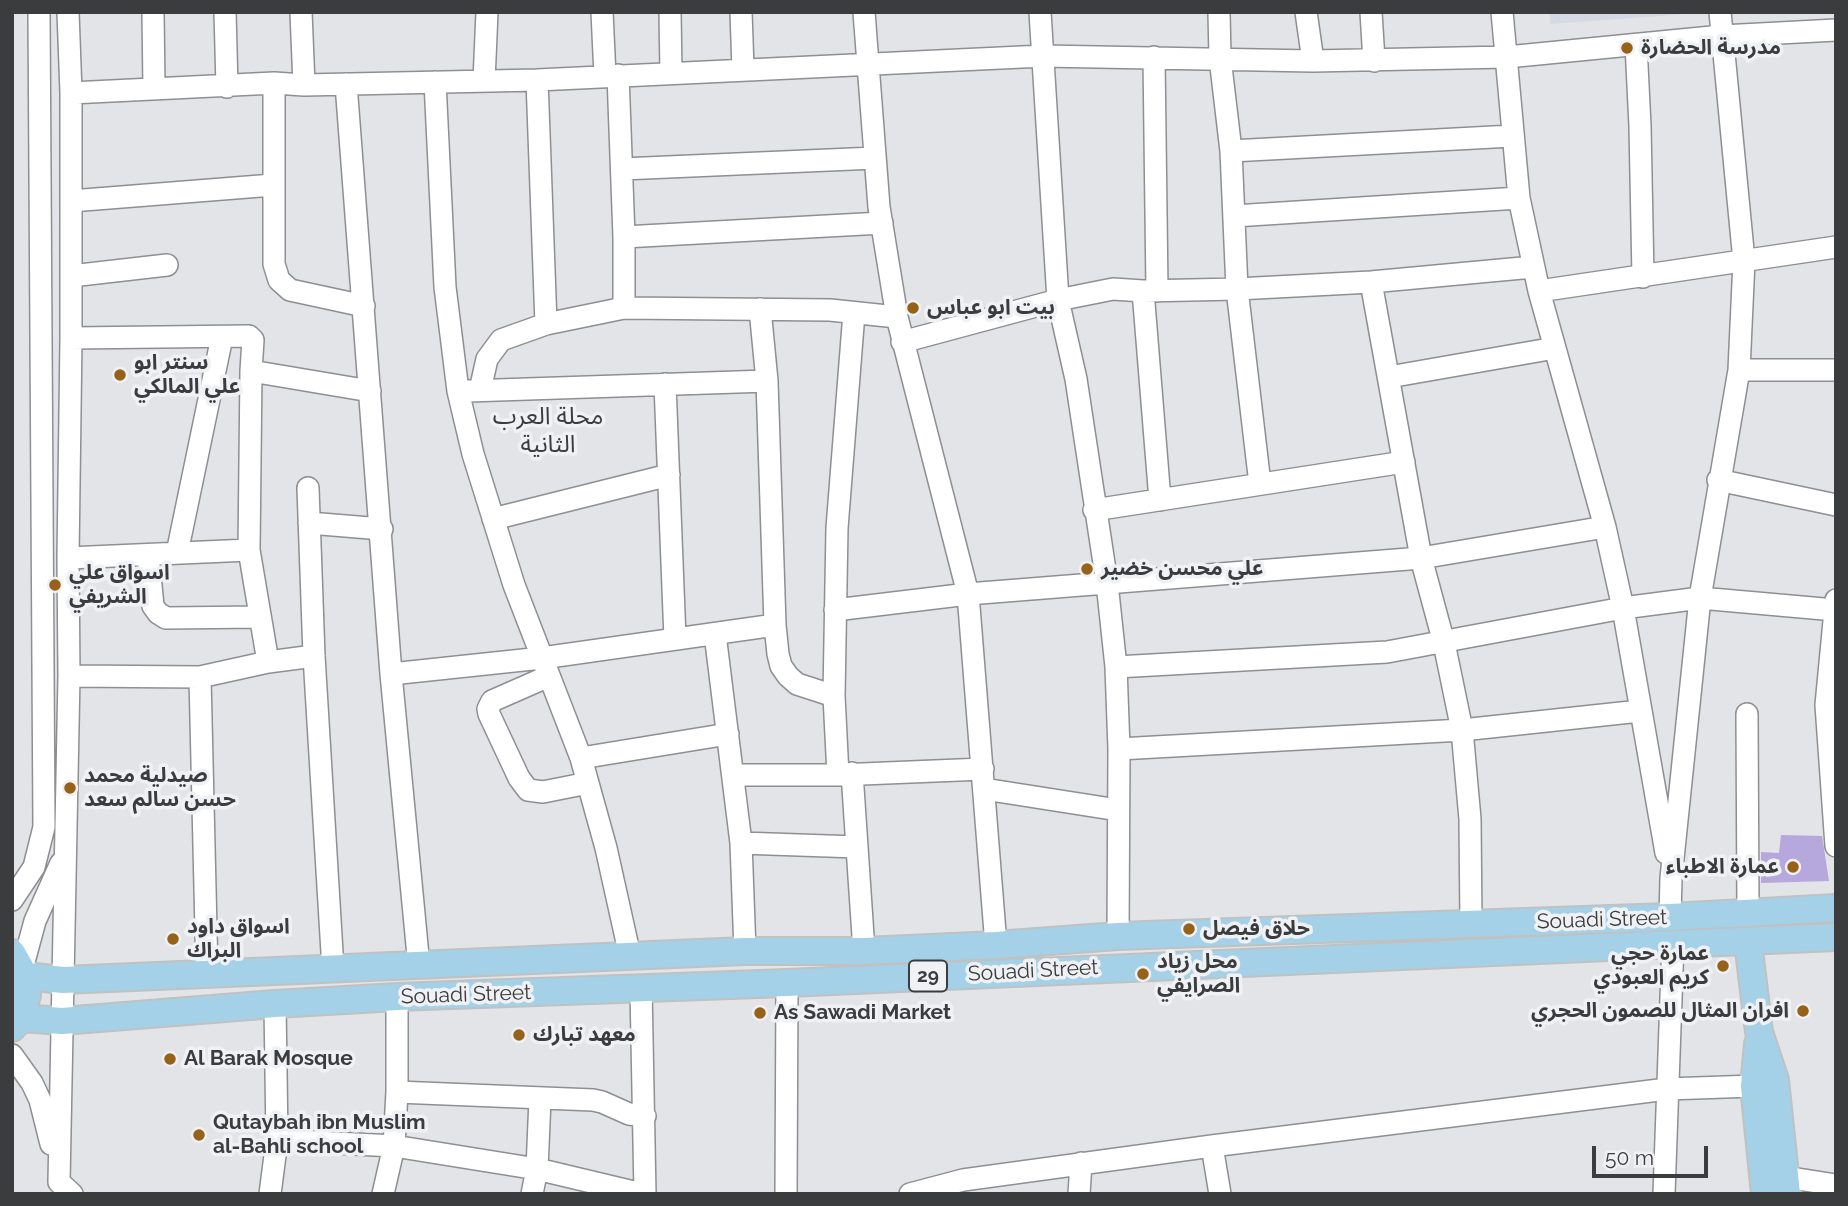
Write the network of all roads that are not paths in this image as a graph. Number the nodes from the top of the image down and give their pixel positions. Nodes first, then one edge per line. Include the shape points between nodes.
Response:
1 (39, 12) edge
2 (68, 12) edge
3 (153, 12) edge
4 (225, 12) edge
5 (301, 12) edge
6 (487, 12) edge
7 (602, 12) edge
8 (670, 12) edge
9 (741, 12) edge
10 (864, 12) edge
11 (1040, 12) edge
12 (1219, 12) edge
13 (1306, 12) edge
14 (1371, 12) edge
15 (1502, 12) edge
16 (1720, 12) edge
17 (1836, 30) edge
18 (1722, 36) junction
19 (1636, 45) junction
20 (1043, 56) junction
21 (1154, 57) junction
22 (1507, 57) junction
23 (1220, 58) junction
24 (1313, 61) junction
25 (1374, 61) junction
26 (867, 63) junction
27 (743, 69) junction
28 (671, 73) junction
29 (612, 76) junction
30 (537, 80) junction
31 (484, 81) junction
32 (435, 82) junction
33 (274, 83) junction
34 (346, 84) junction
35 (304, 85) junction
36 (227, 87) junction
37 (154, 89) junction
38 (71, 93) junction
39 (1512, 136) junction
40 (1231, 150) junction
41 (874, 158) junction
42 (622, 169) junction
43 (273, 185) junction
44 (1519, 198) junction
45 (71, 201) junction
46 (1234, 216) junction
47 (882, 223) junction
48 (624, 237) junction
49 (1836, 247) edge
50 (1744, 261) junction
51 (167, 265) dead end
52 (1533, 267) junction
53 (71, 276) junction
54 (1643, 277) junction
55 (1371, 282) junction
56 (1237, 289) junction
57 (1150, 291) junction
58 (1539, 291) junction
59 (1058, 300) junction
60 (365, 306) junction
61 (624, 308) junction
62 (760, 309) junction
63 (854, 313) junction
64 (897, 317) junction
65 (546, 324) junction
66 (222, 337) junction
67 (71, 338) junction
68 (902, 342) junction
69 (1555, 348) junction
70 (1739, 370) junction
71 (1836, 370) edge
72 (251, 371) junction
73 (1389, 376) junction
74 (766, 382) junction
75 (665, 384) junction
76 (480, 390) junction
77 (370, 391) junction
78 (458, 391) junction
79 (70, 418) junction
80 (42, 419) junction
81 (1404, 462) junction
82 (669, 475) junction
83 (1718, 480) junction
84 (1260, 484) junction
85 (308, 488) dead end
86 (1160, 500) junction
87 (1836, 505) edge
88 (1094, 510) junction
89 (493, 519) junction
90 (309, 523) junction
91 (1605, 527) junction
92 (382, 529) junction
93 (248, 550) junction
94 (177, 553) junction
95 (148, 555) junction
96 (68, 558) junction
97 (1421, 558) junction
98 (1107, 583) junction
99 (968, 594) junction
100 (1700, 597) junction
101 (1835, 605) edge
102 (1623, 608) junction
103 (835, 610) junction
104 (260, 617) junction
105 (775, 625) junction
106 (715, 634) junction
107 (675, 639) junction
108 (1444, 643) junction
109 (314, 656) junction
110 (268, 662) junction
111 (545, 667) junction
112 (1116, 667) junction
113 (391, 674) junction
114 (69, 676) junction
115 (200, 677) junction
116 (834, 696) junction
117 (1640, 711) junction
118 (1747, 714) dead end
119 (1462, 730) junction
120 (728, 734) junction
121 (1119, 749) junction
122 (581, 758) junction
123 (845, 774) junction
124 (733, 775) junction
125 (983, 779) junction
126 (588, 783) junction
127 (1118, 810) junction
128 (741, 843) junction
129 (1836, 846) edge
130 (65, 847) junction
131 (857, 847) junction
132 (1671, 878) junction
133 (12, 900) edge
134 (1836, 908) edge
135 (1748, 911) junction
136 (1471, 925) junction
137 (1671, 930) junction
138 (1118, 936) junction
139 (1836, 937) edge
140 (1748, 942) junction
141 (996, 945) junction
142 (787, 950) junction
143 (745, 951) junction
144 (864, 951) junction
145 (629, 956) junction
146 (20, 966) edge
147 (419, 966) junction
148 (333, 969) junction
149 (207, 973) junction
150 (63, 980) junction
151 (787, 983) junction
152 (641, 988) junction
153 (397, 997) junction
154 (275, 1004) junction
155 (62, 1021) junction
156 (17, 1023) edge
157 (1759, 1032) junction
158 (12, 1055) edge
159 (1754, 1086) junction
160 (1667, 1089) junction
161 (397, 1092) junction
162 (540, 1100) junction
163 (645, 1116) junction
164 (277, 1140) junction
165 (394, 1146) junction
166 (1212, 1146) junction
167 (1080, 1163) junction
168 (537, 1169) junction
169 (1836, 1185) edge
170 (1779, 1188) edge
171 (64, 1190) edge
172 (270, 1194) edge
173 (383, 1194) edge
174 (532, 1194) edge
175 (643, 1194) edge
176 (786, 1194) edge
177 (910, 1194) edge
178 (1079, 1194) edge
179 (1220, 1194) edge
180 (1664, 1194) edge

1 - 80 street
2 - 38 street
3 - 37 street
4 - 36 street
5 - 35 street
6 - 31 street
7 - 29 street
8 - 28 street
9 - 27 street
10 - 26 street
11 - 20 street
12 - 23 street
13 - 24 street
14 - 25 street
15 - 22 street
16 - 18 street
17 - 18 street
18 - 19 street
18 - 50 street
19 - 22 street
19 - 54 street
20 - 21 street
20 - 26 street
20 - 59 street
21 - 23 street
21 - 57 street
22 - 25 street
22 - 39 street
23 - 24 street
23 - 40 street
24 - 25 street
26 - 27 street
26 - 41 street
27 - 28 street
28 - 29 street
29 - 30 street
29 - 42 street
30 - 31 street
30 - 65 street
31 - 32 street
32 - 34 street
32 - 78 street via 445,287
33 - 35 street
33 - 36 street
33 - 43 street
34 - 35 street
34 - 60 street
36 - 37 street
37 - 38 street
38 - 45 street
39 - 40 street
39 - 44 street
40 - 46 street
41 - 42 street
41 - 47 street
42 - 48 street
43 - 45 street
43 - 60 street via 274,264 279,280 290,290
44 - 46 street
44 - 52 street
45 - 53 street
46 - 56 street
47 - 48 street
47 - 64 street
48 - 61 street
49 - 50 street
50 - 54 street
50 - 70 street
51 - 53 street
52 - 55 street
52 - 58 street
53 - 67 street
54 - 58 street
55 - 56 street
55 - 73 street
56 - 57 street
56 - 84 street
57 - 59 street via 1113,289
57 - 86 street
58 - 69 street
59 - 68 street
59 - 88 street via 1076,379
60 - 77 street
61 - 62 street
61 - 65 street
62 - 63 street
62 - 74 street
63 - 64 street
63 - 103 street
64 - 68 street
65 - 76 street via 512,335 493,349
66 - 67 street
66 - 72 street via 249,336 253,340
66 - 94 street
67 - 79 street
68 - 99 street
69 - 73 street
69 - 91 street
70 - 71 street
70 - 83 street
72 - 77 street
72 - 93 street
73 - 81 street
74 - 75 street
74 - 105 street
75 - 76 street
75 - 82 street
76 - 78 street
77 - 92 street
78 - 89 street
79 - 80 street
79 - 96 street
80 - 133 street via 44,827 34,867
81 - 84 street
81 - 97 street
82 - 89 street
82 - 107 street
83 - 87 street
83 - 100 street
84 - 86 street
85 - 90 street
86 - 88 street
88 - 98 street
89 - 111 street
90 - 92 street
90 - 109 street
91 - 97 street
91 - 102 street
92 - 113 street
93 - 94 street
93 - 104 street
94 - 95 street
95 - 96 street
95 - 104 street via 153,606 166,618
96 - 114 street
97 - 98 street
97 - 108 street
98 - 99 street
98 - 112 street
99 - 103 street
99 - 125 street
100 - 101 street
100 - 102 street
100 - 132 street
101 - 129 street via 1826,705
102 - 108 street
102 - 117 street
103 - 116 street
104 - 110 street
105 - 106 street
105 - 116 street via 781,666 788,676 797,684
106 - 107 street
106 - 120 street
107 - 111 street
108 - 112 street via 1387,652
108 - 119 street
109 - 110 street
109 - 148 street
110 - 115 street
111 - 113 street
111 - 122 street
111 - 126 street via 492,701 489,714 528,790 543,792
112 - 121 street
113 - 147 street
114 - 115 street
114 - 130 street
115 - 149 street
116 - 123 street
117 - 119 street
117 - 132 street
118 - 135 street
119 - 121 street
119 - 136 street via 1470,818
120 - 122 street
120 - 124 street
121 - 127 street
122 - 126 street
123 - 124 street
123 - 125 street
123 - 131 street
124 - 128 street
125 - 127 street
125 - 141 street
126 - 145 street
127 - 138 street
128 - 131 street
128 - 143 street
130 - 146 street
130 - 150 street
131 - 144 street
132 - 137 street
134 - 135 main road, Souadi Street / 29
135 - 137 main road, Souadi Street / 29
136 - 137 main road, Souadi Street / 29
136 - 138 main road, Souadi Street / 29
137 - 140 main road, Souadi Street / 29
137 - 151 main road, Souadi Street / 29
137 - 160 street
138 - 141 main road, Souadi Street / 29
139 - 140 main road, Souadi Street / 29
140 - 157 main road
141 - 144 main road, Souadi Street / 29
142 - 143 main road, Souadi Street / 29
142 - 144 main road, Souadi Street / 29
142 - 151 main road
143 - 145 main road, Souadi Street / 29
145 - 147 main road, Souadi Street / 29
146 - 150 main road, Souadi Street / 29
146 - 156 main road, 29 via 26,995
147 - 148 main road, Souadi Street / 29
148 - 149 main road, Souadi Street / 29
149 - 150 main road, Souadi Street / 29
150 - 155 street
151 - 152 main road, Souadi Street / 29
151 - 176 street
152 - 153 main road, Souadi Street / 29
152 - 163 street
153 - 154 main road, Souadi Street / 29
153 - 161 street
154 - 155 main road, Souadi Street / 29
154 - 164 street
155 - 156 main road, Souadi Street / 29
155 - 171 street
157 - 159 main road
157 - 170 main road via 1775,1080
158 - 171 street via 40,1100
159 - 160 street
159 - 170 main road
160 - 166 street
160 - 180 street
161 - 162 street
161 - 165 street
162 - 163 street via 593,1100
162 - 168 street
163 - 175 street
164 - 165 street
164 - 172 street
165 - 168 street
165 - 173 street
166 - 167 street
166 - 179 street
167 - 177 street via 963,1180
167 - 178 street
168 - 174 street
168 - 175 street
169 - 170 street

